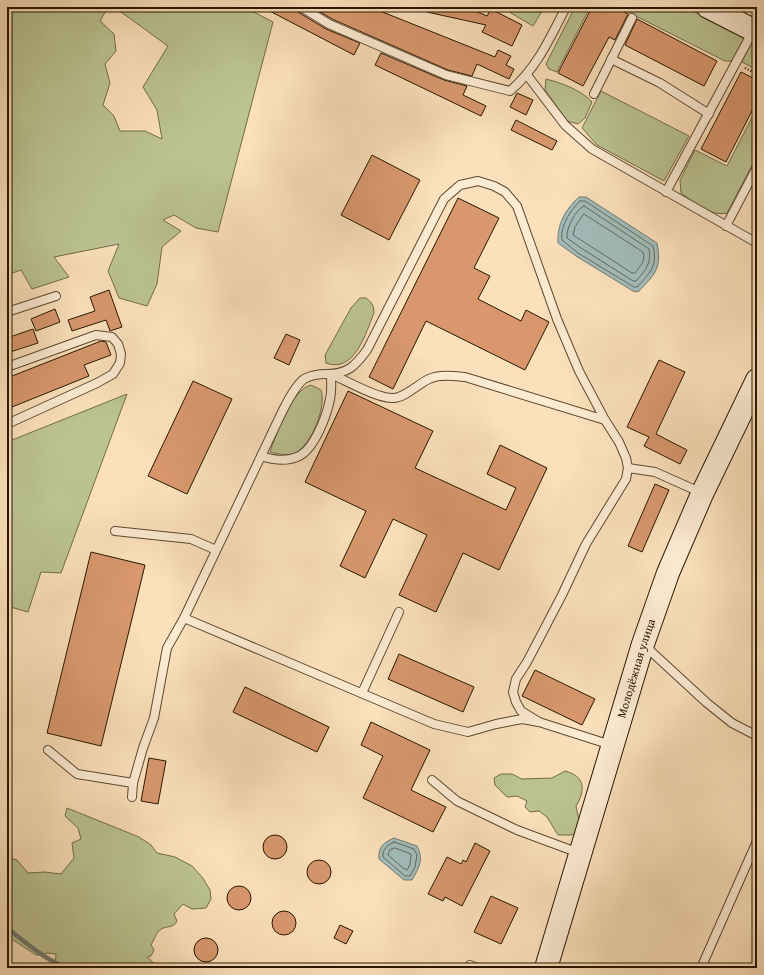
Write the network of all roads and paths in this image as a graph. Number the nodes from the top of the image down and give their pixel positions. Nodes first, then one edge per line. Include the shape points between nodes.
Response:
1 (300, 7) edge
2 (566, 7) edge
3 (708, 7) edge
4 (632, 18) dead end
5 (755, 31) edge
6 (611, 59) junction
7 (527, 74) junction
8 (594, 94) dead end
9 (709, 114) junction
10 (757, 167) edge
11 (666, 192) junction
12 (726, 226) junction
13 (757, 243) edge
14 (56, 296) dead end
15 (7, 312) edge
16 (7, 367) edge
17 (331, 374) junction
18 (757, 380) edge
19 (604, 420) junction
20 (7, 424) edge
21 (261, 456) junction
22 (628, 468) junction
23 (702, 494) junction
24 (115, 531) dead end
25 (216, 550) junction
26 (399, 612) dead end
27 (184, 618) junction
28 (643, 644) junction
29 (362, 693) junction
30 (539, 722) junction
31 (757, 736) edge
32 (613, 746) junction
33 (48, 750) dead end
34 (432, 780) dead end
35 (133, 783) junction
36 (132, 797) dead end
37 (757, 841) edge
38 (580, 854) junction
39 (546, 968) edge
40 (701, 968) edge

1 - 7 lane via 329,24 446,75 510,91
2 - 7 lane via 539,59
3 - 5 street
4 - 6 lane
5 - 9 lane
6 - 8 lane
6 - 9 lane via 660,83
7 - 11 lane via 564,125 592,150
9 - 11 lane
10 - 12 lane
11 - 12 lane
12 - 13 lane
14 - 15 lane
16 - 20 lane via 96,335 112,337 118,344 121,354 120,363 113,374 97,384
17 - 19 lane via 383,397 396,398 430,378 465,377
17 - 19 lane via 346,371 357,363 367,350 444,199 460,185 478,181 505,192 517,206 557,319
17 - 21 lane via 314,374 302,380 282,410
17 - 21 lane via 330,399 312,445 305,453 288,460
18 - 23 street, Молодёжная улица
19 - 22 lane via 619,442
21 - 25 lane
22 - 23 lane via 655,472
22 - 30 lane via 626,479 586,544 562,595 516,679 513,692 516,702 522,711
23 - 28 street, Молодёжная улица via 668,573
24 - 25 lane via 191,539
25 - 27 lane
26 - 29 lane
27 - 29 lane
27 - 35 lane via 167,648 154,718
28 - 31 lane via 732,724
28 - 32 street, Молодёжная улица
29 - 30 lane via 434,724 468,732 522,719
30 - 32 lane
32 - 38 street, Молодёжная улица
33 - 35 lane via 77,774
34 - 38 lane via 457,802 517,830
35 - 36 lane
37 - 40 lane
38 - 39 street, Молодёжная улица

